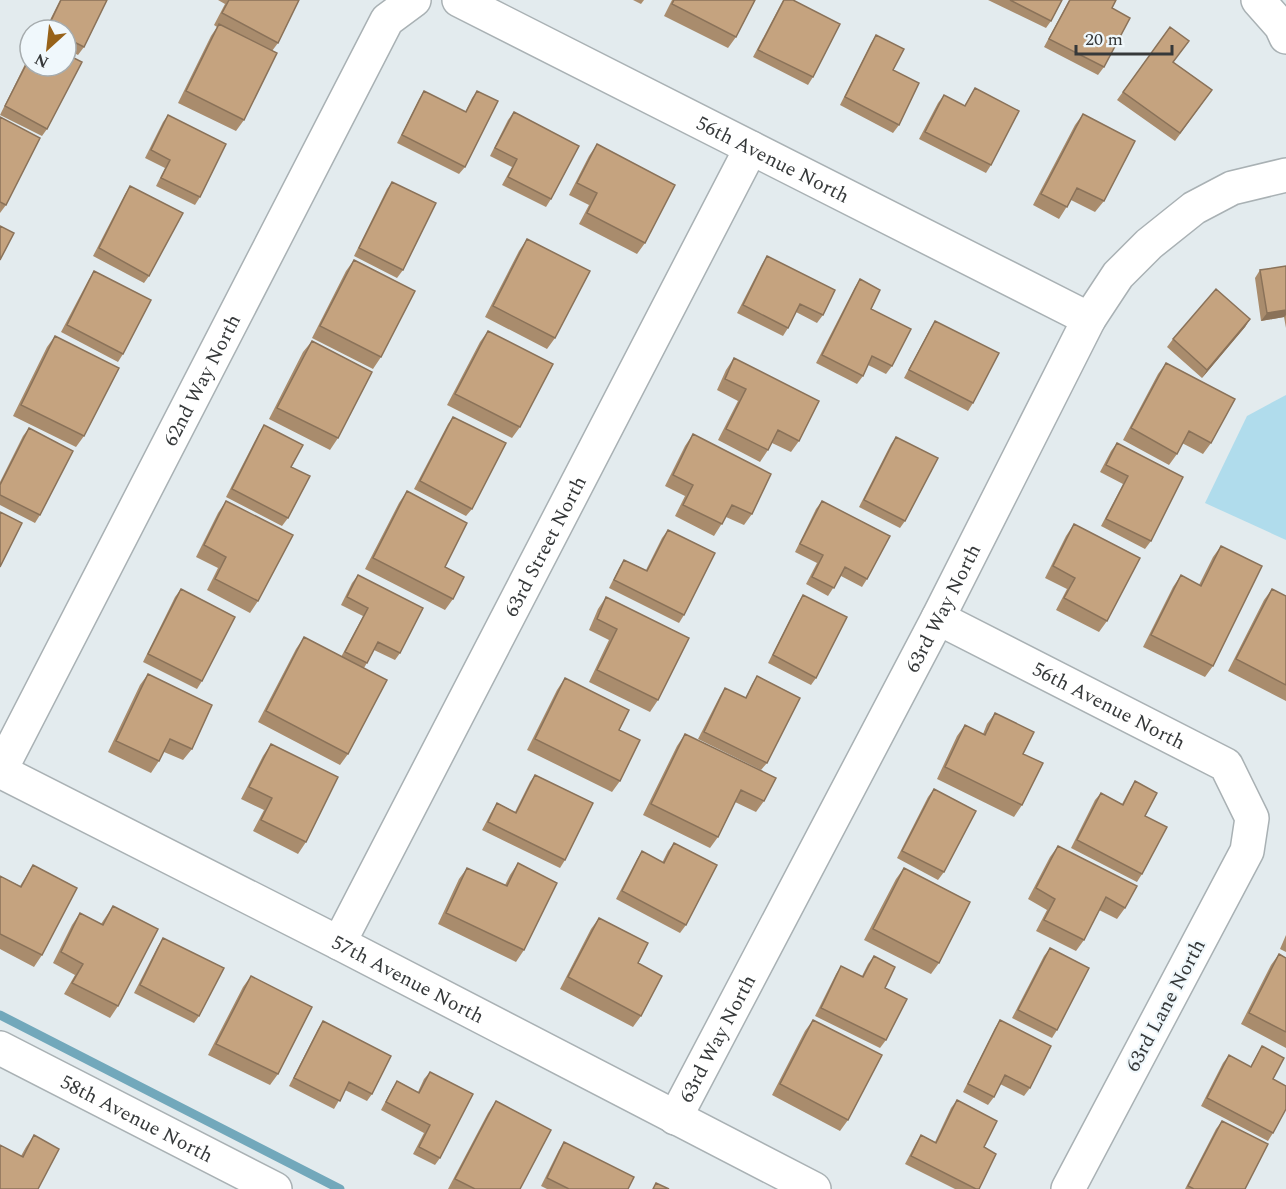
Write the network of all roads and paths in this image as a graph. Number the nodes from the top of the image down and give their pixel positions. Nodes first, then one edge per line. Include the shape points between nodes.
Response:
1 (414, 0) edge
2 (459, 0) edge
3 (1258, 0) edge
4 (1286, 38) edge
5 (751, 148) junction
6 (1286, 175) edge
7 (1089, 319) junction
8 (938, 618) junction
9 (0, 771) edge
10 (1252, 818) joint
11 (339, 943) junction
12 (0, 1048) edge
13 (675, 1118) junction
14 (275, 1189) edge
15 (814, 1189) edge
16 (1068, 1189) edge

1 - 9 street, 62nd Way North via 387,20
2 - 5 street, 56th Avenue North
3 - 4 street via 1281,26
5 - 7 street, 56th Avenue North
5 - 11 street, 63rd Street North
6 - 7 street, 63rd Way North via 1232,188 1194,208 1149,243 1118,275
7 - 8 street, 63rd Way North
8 - 10 street, 56th Avenue North via 1226,765
8 - 13 street, 63rd Way North
9 - 11 street, 57th Avenue North
10 - 16 street, 63rd Lane North via 1246,851
11 - 13 street, 57th Avenue North
12 - 14 street, 58th Avenue North
13 - 15 street, 57th Avenue North

